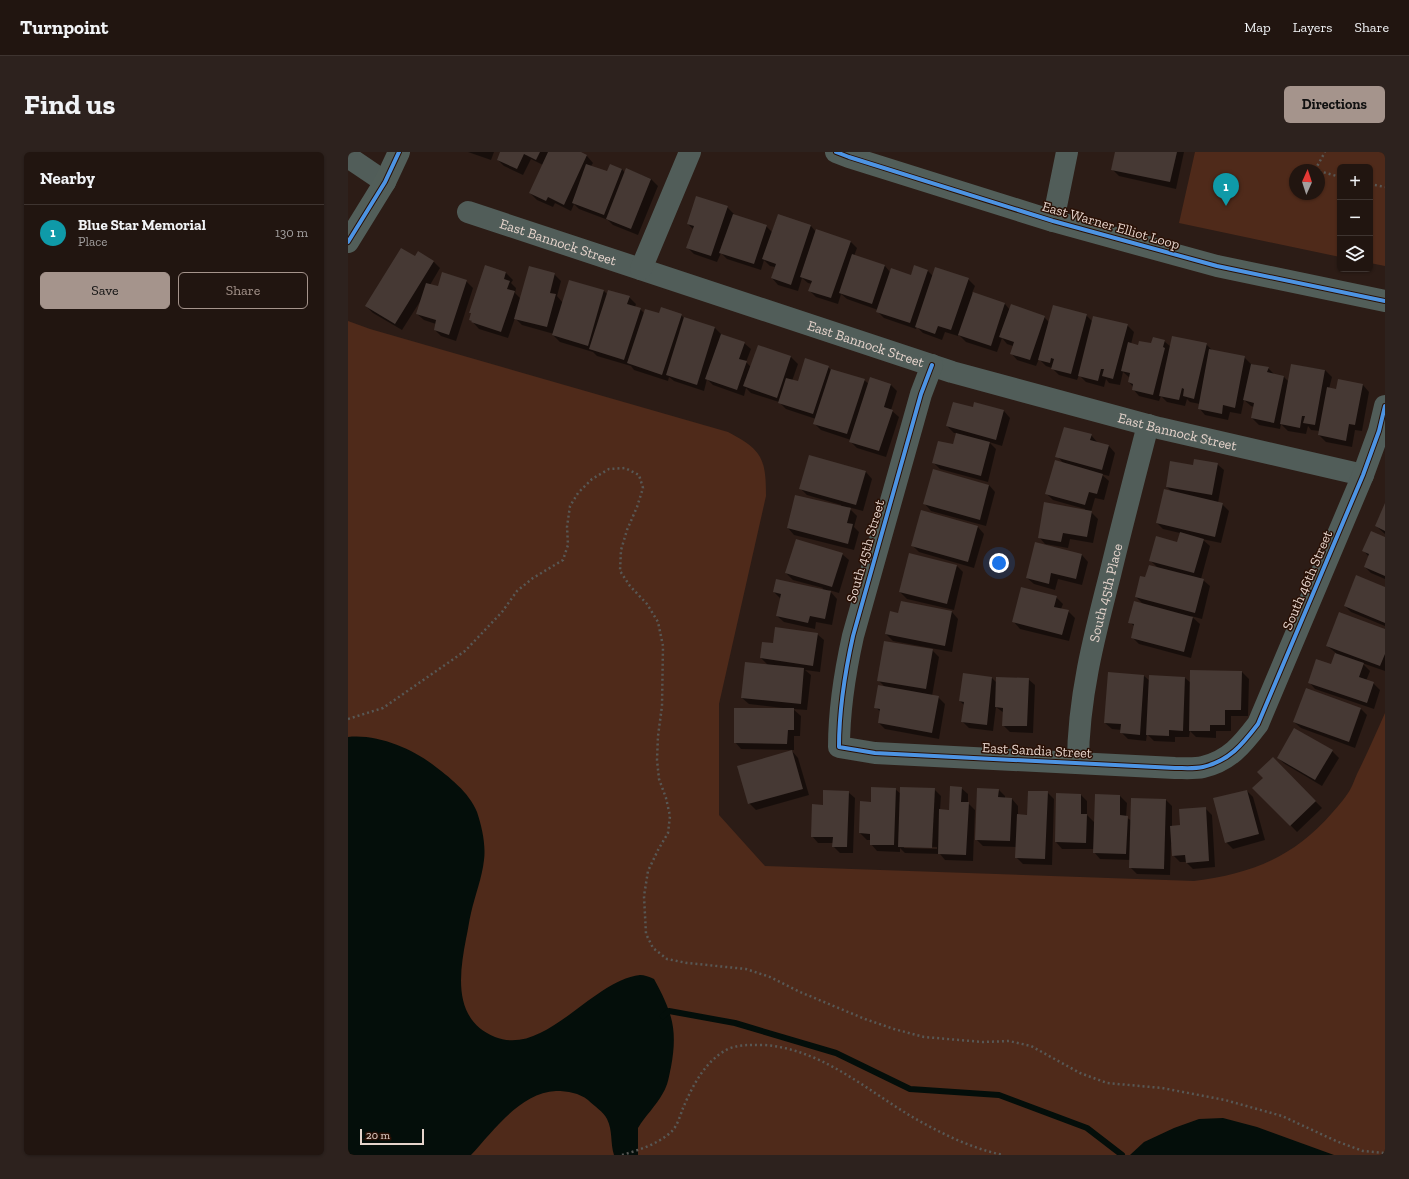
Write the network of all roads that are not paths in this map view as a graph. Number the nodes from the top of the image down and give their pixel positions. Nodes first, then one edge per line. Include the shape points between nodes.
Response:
1 (399, 152) edge
2 (690, 152) edge
3 (836, 152) edge
4 (1067, 152) edge
5 (348, 157) edge
6 (385, 182) junction
7 (468, 212) dead end
8 (1053, 221) junction
9 (348, 242) edge
10 (641, 269) junction
11 (1385, 301) edge
12 (932, 365) junction
13 (1385, 406) edge
14 (1148, 425) junction
15 (1363, 475) junction
16 (839, 747) joint
17 (1231, 755) joint
18 (1078, 763) junction

1 - 6 main road
2 - 10 street
3 - 8 main road, East Warner Elliot Loop
4 - 8 street
5 - 6 street
6 - 9 main road
7 - 10 street, East Bannock Street
8 - 11 main road, East Warner Elliot Loop via 1217,266
10 - 12 street, East Bannock Street
12 - 14 street, East Bannock Street
12 - 16 street, South 45th Street via 921,394 853,636
13 - 15 street, South 46th Street
14 - 15 street, East Bannock Street
14 - 18 street, South 45th Place via 1094,638 1082,699
15 - 17 street, South 46th Street via 1258,724
16 - 18 street, East Sandia Street via 875,753
17 - 18 street, East Sandia Street via 1202,767

